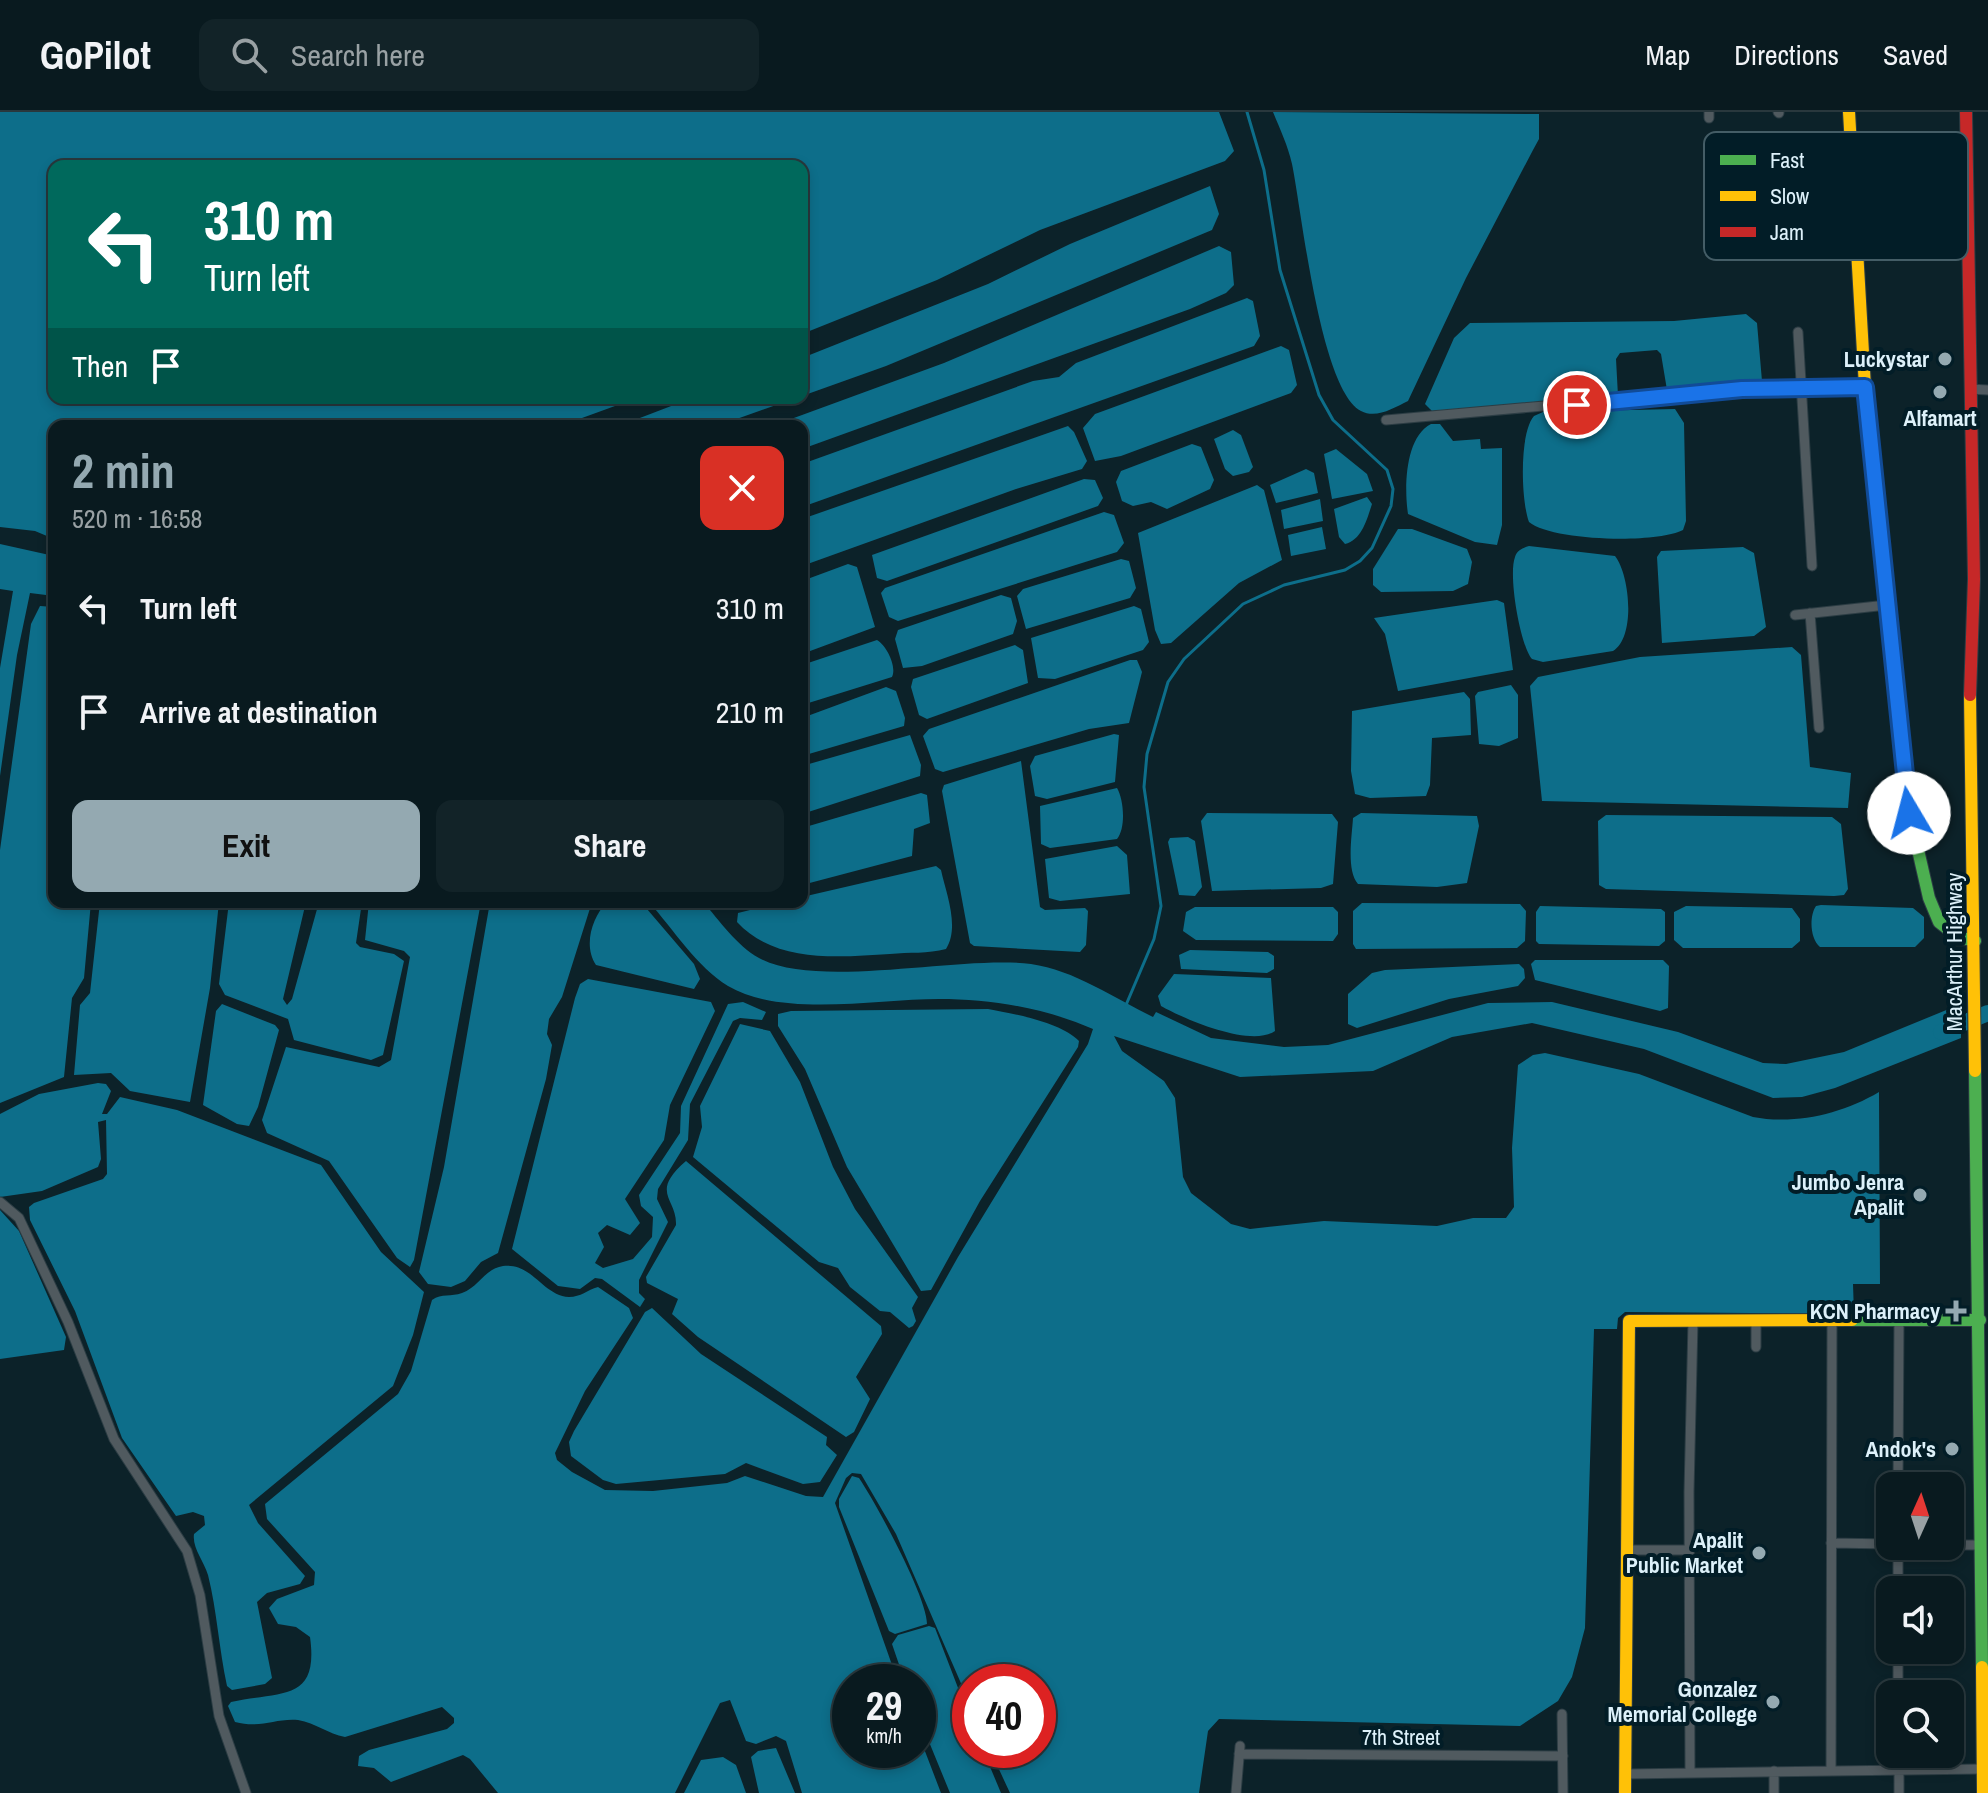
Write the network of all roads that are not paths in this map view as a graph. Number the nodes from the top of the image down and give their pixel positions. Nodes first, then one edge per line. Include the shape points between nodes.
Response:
1 (1849, 112) edge
2 (1966, 112) edge
3 (1850, 132) edge
4 (1966, 132) edge
5 (1968, 250) edge
6 (1858, 260) edge
7 (1798, 332) dead end
8 (1865, 387) junction
9 (1970, 389) junction
10 (1801, 390) junction
11 (1988, 390) edge
12 (1386, 420) dead end
13 (1812, 566) dead end
14 (1887, 605) junction
15 (1810, 613) junction
16 (1795, 615) dead end
17 (1819, 728) dead end
18 (1975, 941) junction
19 (1975, 1033) junction
20 (1988, 1048) edge
21 (0, 1202) edge
22 (1984, 1273) edge
23 (1832, 1318) junction
24 (1899, 1319) junction
25 (1756, 1320) junction
26 (1980, 1320) junction
27 (1693, 1321) junction
28 (1756, 1347) dead end
29 (1898, 1472) edge
30 (1831, 1543) junction
31 (1876, 1544) edge
32 (1964, 1545) edge
33 (1980, 1545) junction
34 (1628, 1550) junction
35 (1689, 1550) junction
36 (1984, 1675) edge
37 (1562, 1714) dead end
38 (1563, 1756) junction
39 (1899, 1768) junction
40 (1982, 1769) junction
41 (1774, 1771) junction
42 (1831, 1771) junction
43 (1690, 1772) junction
44 (1626, 1774) junction
45 (246, 1793) edge
46 (1236, 1793) edge
47 (1563, 1793) edge
48 (1625, 1793) edge
49 (1774, 1793) edge
50 (1899, 1793) edge
51 (1983, 1793) edge

1 - 3 main road
2 - 4 main road, MacArthur Highway
5 - 9 main road, MacArthur Highway
6 - 8 main road
7 - 10 street
8 - 10 street
8 - 14 main road
9 - 11 street
9 - 18 main road, MacArthur Highway
10 - 12 street via 1691,393
10 - 13 street
14 - 15 street
14 - 18 main road via 1905,793 1929,898 1943,927
15 - 16 street
15 - 17 street
18 - 19 main road, MacArthur Highway
19 - 20 main road
19 - 22 main road, MacArthur Highway
21 - 45 street via 19,1218 114,1439 187,1551 200,1595 219,1716
22 - 26 main road, MacArthur Highway
23 - 24 main road
23 - 25 main road
23 - 30 street
24 - 26 main road
24 - 29 street
25 - 27 main road
25 - 28 street
26 - 33 main road, MacArthur Highway
27 - 34 main road via 1629,1321
27 - 35 street
30 - 31 street
30 - 42 street
32 - 33 street
33 - 36 main road, MacArthur Highway
34 - 35 street
34 - 44 main road
35 - 43 street
36 - 40 main road, MacArthur Highway
37 - 38 street
38 - 46 street, 7th Street via 1239,1750
38 - 47 street
39 - 40 street
39 - 42 street
39 - 50 street
40 - 51 main road, MacArthur Highway
41 - 42 street
41 - 43 street
41 - 49 street
43 - 44 street
44 - 48 main road

